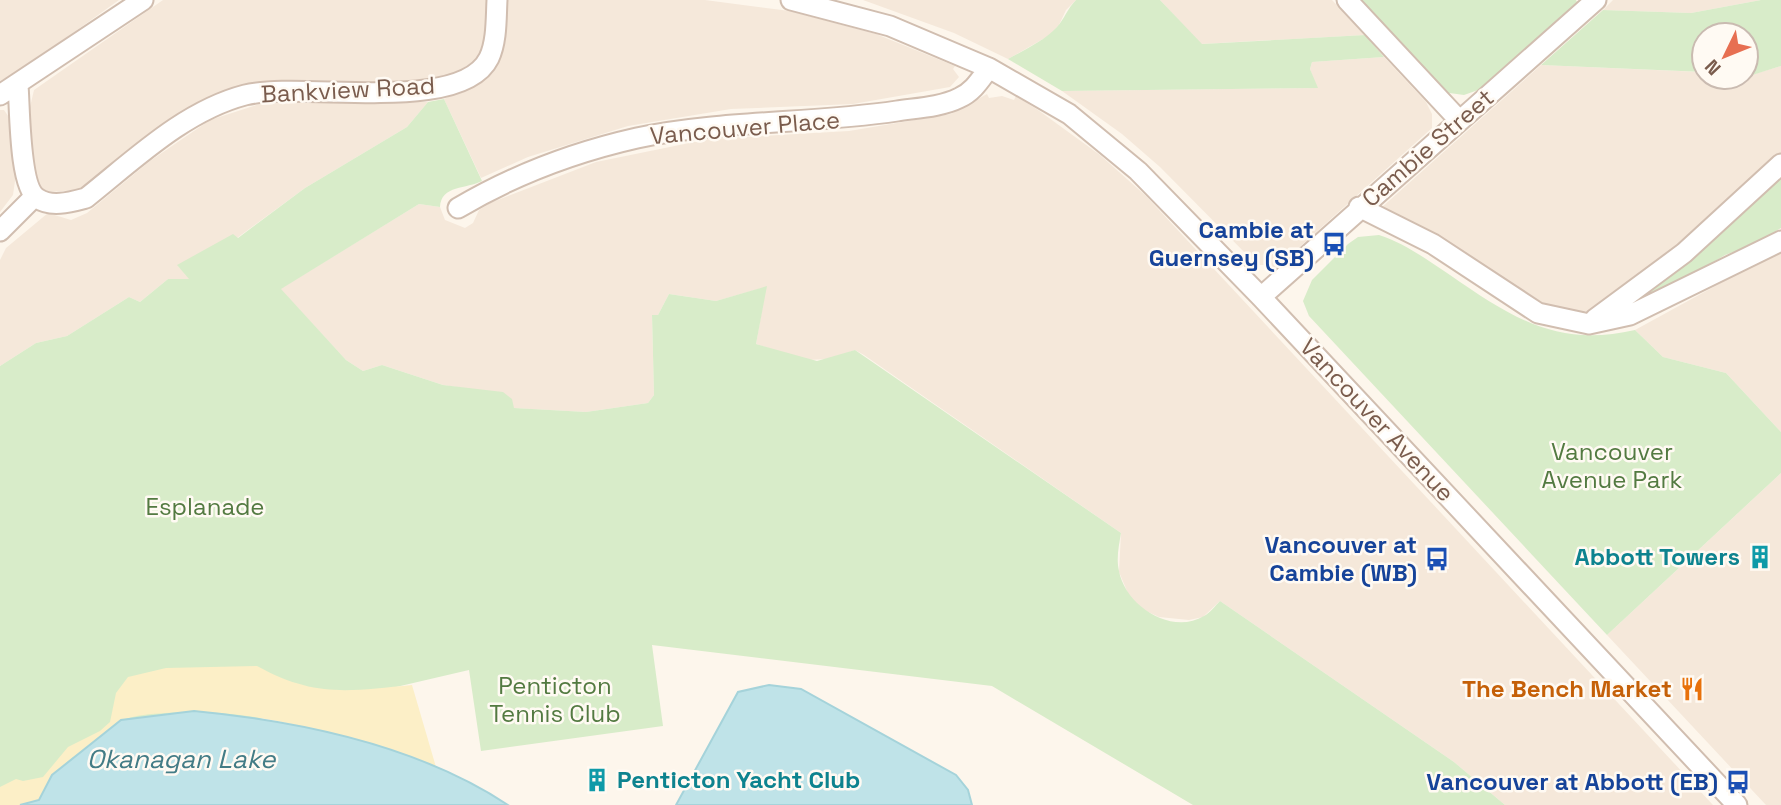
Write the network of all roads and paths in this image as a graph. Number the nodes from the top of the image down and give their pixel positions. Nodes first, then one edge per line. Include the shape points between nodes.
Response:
1 (143, 0) edge
2 (497, 0) edge
3 (791, 0) edge
4 (1347, 0) edge
5 (1596, 0) edge
6 (989, 68) junction
7 (18, 85) junction
8 (0, 95) edge
9 (1458, 119) junction
10 (1781, 164) edge
11 (34, 197) junction
12 (1359, 207) junction
13 (458, 208) dead end
14 (0, 231) edge
15 (1781, 241) edge
16 (1261, 296) junction
17 (1589, 324) junction
18 (1737, 805) edge

1 - 7 street
2 - 11 street, Bankview Road via 490,57 464,80 411,93 297,89 243,96 183,122 86,198 48,204
3 - 6 street, Vancouver Avenue via 890,26
4 - 9 street
5 - 9 street, Cambie Street
6 - 13 street, Vancouver Place via 969,93 950,102 845,119 637,138 553,164
6 - 16 street, Vancouver Avenue via 1089,129 1138,171
7 - 8 street
7 - 11 street via 26,181
9 - 12 street, Cambie Street
10 - 17 street via 1684,253
11 - 14 street
12 - 16 street, Cambie Street
12 - 17 street via 1433,244 1538,313
15 - 17 street via 1630,315
16 - 18 street, Vancouver Avenue

